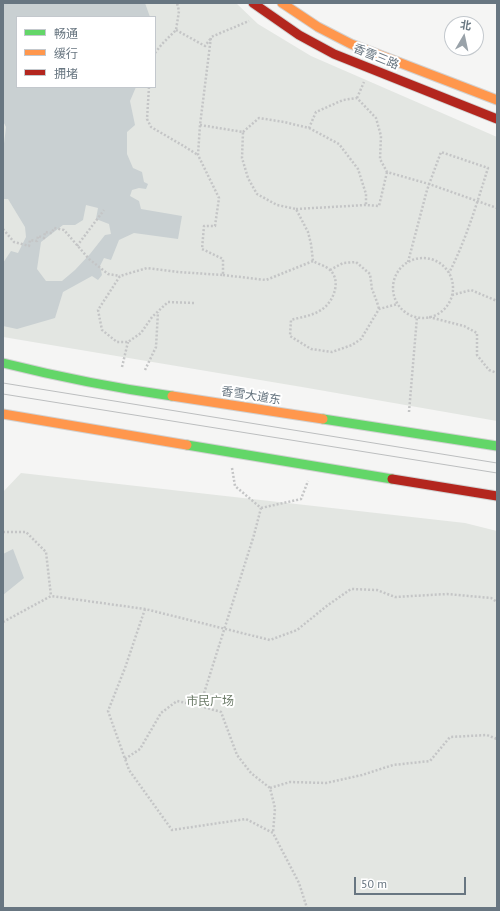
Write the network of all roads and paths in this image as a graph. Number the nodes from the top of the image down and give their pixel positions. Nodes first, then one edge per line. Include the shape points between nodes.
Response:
1 (177, 3) edge
2 (253, 3) edge
3 (282, 3) edge
4 (250, 20) dead end
5 (176, 30) junction
6 (211, 37) junction
7 (156, 52) edge
8 (366, 76) dead end
9 (149, 88) edge
10 (357, 98) junction
11 (497, 100) edge
12 (497, 119) edge
13 (200, 126) junction
14 (309, 128) junction
15 (243, 132) junction
16 (198, 155) junction
17 (387, 172) junction
18 (429, 184) junction
19 (478, 201) junction
20 (366, 205) junction
21 (497, 208) edge
22 (296, 209) junction
23 (104, 210) dead end
24 (3, 229) edge
25 (77, 246) junction
26 (313, 261) junction
27 (408, 262) junction
28 (330, 270) junction
29 (449, 273) junction
30 (223, 275) junction
31 (120, 276) junction
32 (452, 295) junction
33 (497, 301) edge
34 (194, 303) dead end
35 (398, 304) junction
36 (379, 309) junction
37 (158, 311) junction
38 (417, 317) junction
39 (428, 317) junction
40 (128, 342) junction
41 (3, 363) edge
42 (122, 367) dead end
43 (145, 370) dead end
44 (497, 373) edge
45 (409, 412) dead end
46 (3, 414) edge
47 (51, 422) junction
48 (12, 424) dead end
49 (497, 446) edge
50 (232, 468) dead end
51 (308, 481) dead end
52 (497, 496) edge
53 (261, 508) junction
54 (3, 532) edge
55 (51, 596) junction
56 (497, 602) edge
57 (145, 609) junction
58 (3, 622) edge
59 (224, 628) junction
60 (200, 706) junction
61 (497, 738) edge
62 (125, 758) junction
63 (270, 788) junction
64 (272, 833) junction
65 (307, 908) edge

1 - 5 path via 179,11
2 - 12 main road, 香雪三路 via 299,35 334,54
3 - 11 main road, 香雪三路 via 318,27 351,44
4 - 6 path
5 - 6 path via 205,46
5 - 7 path
6 - 13 path
8 - 10 path
9 - 16 path via 147,119 152,127
10 - 14 path via 343,100 316,112
10 - 17 path via 376,118 381,136 380,159
13 - 15 path
13 - 16 path
14 - 15 path via 259,118
14 - 20 path via 339,144 358,169 366,194
15 - 22 path via 242,158 248,178 257,194 277,205
16 - 30 path via 219,198 215,226 204,226 202,249 223,259
17 - 18 path
17 - 20 path via 379,206
18 - 19 path
18 - 19 path via 441,152 488,168
18 - 27 path
19 - 21 path
19 - 29 path
20 - 22 path
22 - 26 path via 308,232
23 - 25 path
24 - 25 path via 14,242 29,246 30,240 36,241 38,236 44,238 46,232 52,233 54,228 64,230
25 - 31 path via 108,274
26 - 28 path
26 - 30 path via 266,280
27 - 29 path via 420,258 432,259 442,264
27 - 35 path via 399,270 394,281 394,293
28 - 36 path via 343,263 356,262 370,274
28 - 36 path via 335,278 335,290 330,301 322,310 312,315 291,320 290,336 311,348 332,352 352,345 361,338
29 - 32 path via 453,284
30 - 31 path via 147,268
31 - 40 path via 98,310 102,330 116,342
32 - 33 path via 471,290
32 - 39 path via 448,305 439,313
34 - 37 path via 168,302
35 - 36 path
35 - 38 path via 406,312
37 - 40 path via 141,333
37 - 43 path via 156,347
38 - 39 path
38 - 45 path
39 - 44 path via 464,326 477,333 477,355 489,370
40 - 42 path
41 - 49 main road, 香雪大道东 via 138,391
46 - 47 main road
47 - 48 main road
47 - 52 main road
50 - 53 path via 236,486
51 - 53 path via 301,499
53 - 59 path
54 - 55 path via 26,532 46,552
55 - 57 path
55 - 58 path
56 - 59 path via 491,598 447,594 395,597 377,590 351,589 297,630 270,640
57 - 59 path
57 - 62 path via 108,710
59 - 60 path
60 - 62 path via 177,701 161,713 140,749
60 - 63 path via 221,712 237,755 251,773
61 - 63 path via 487,735 450,737 430,761 393,765 326,783 290,782
62 - 64 path via 129,770 172,830 246,819
63 - 64 path via 275,808
64 - 65 path via 299,883

